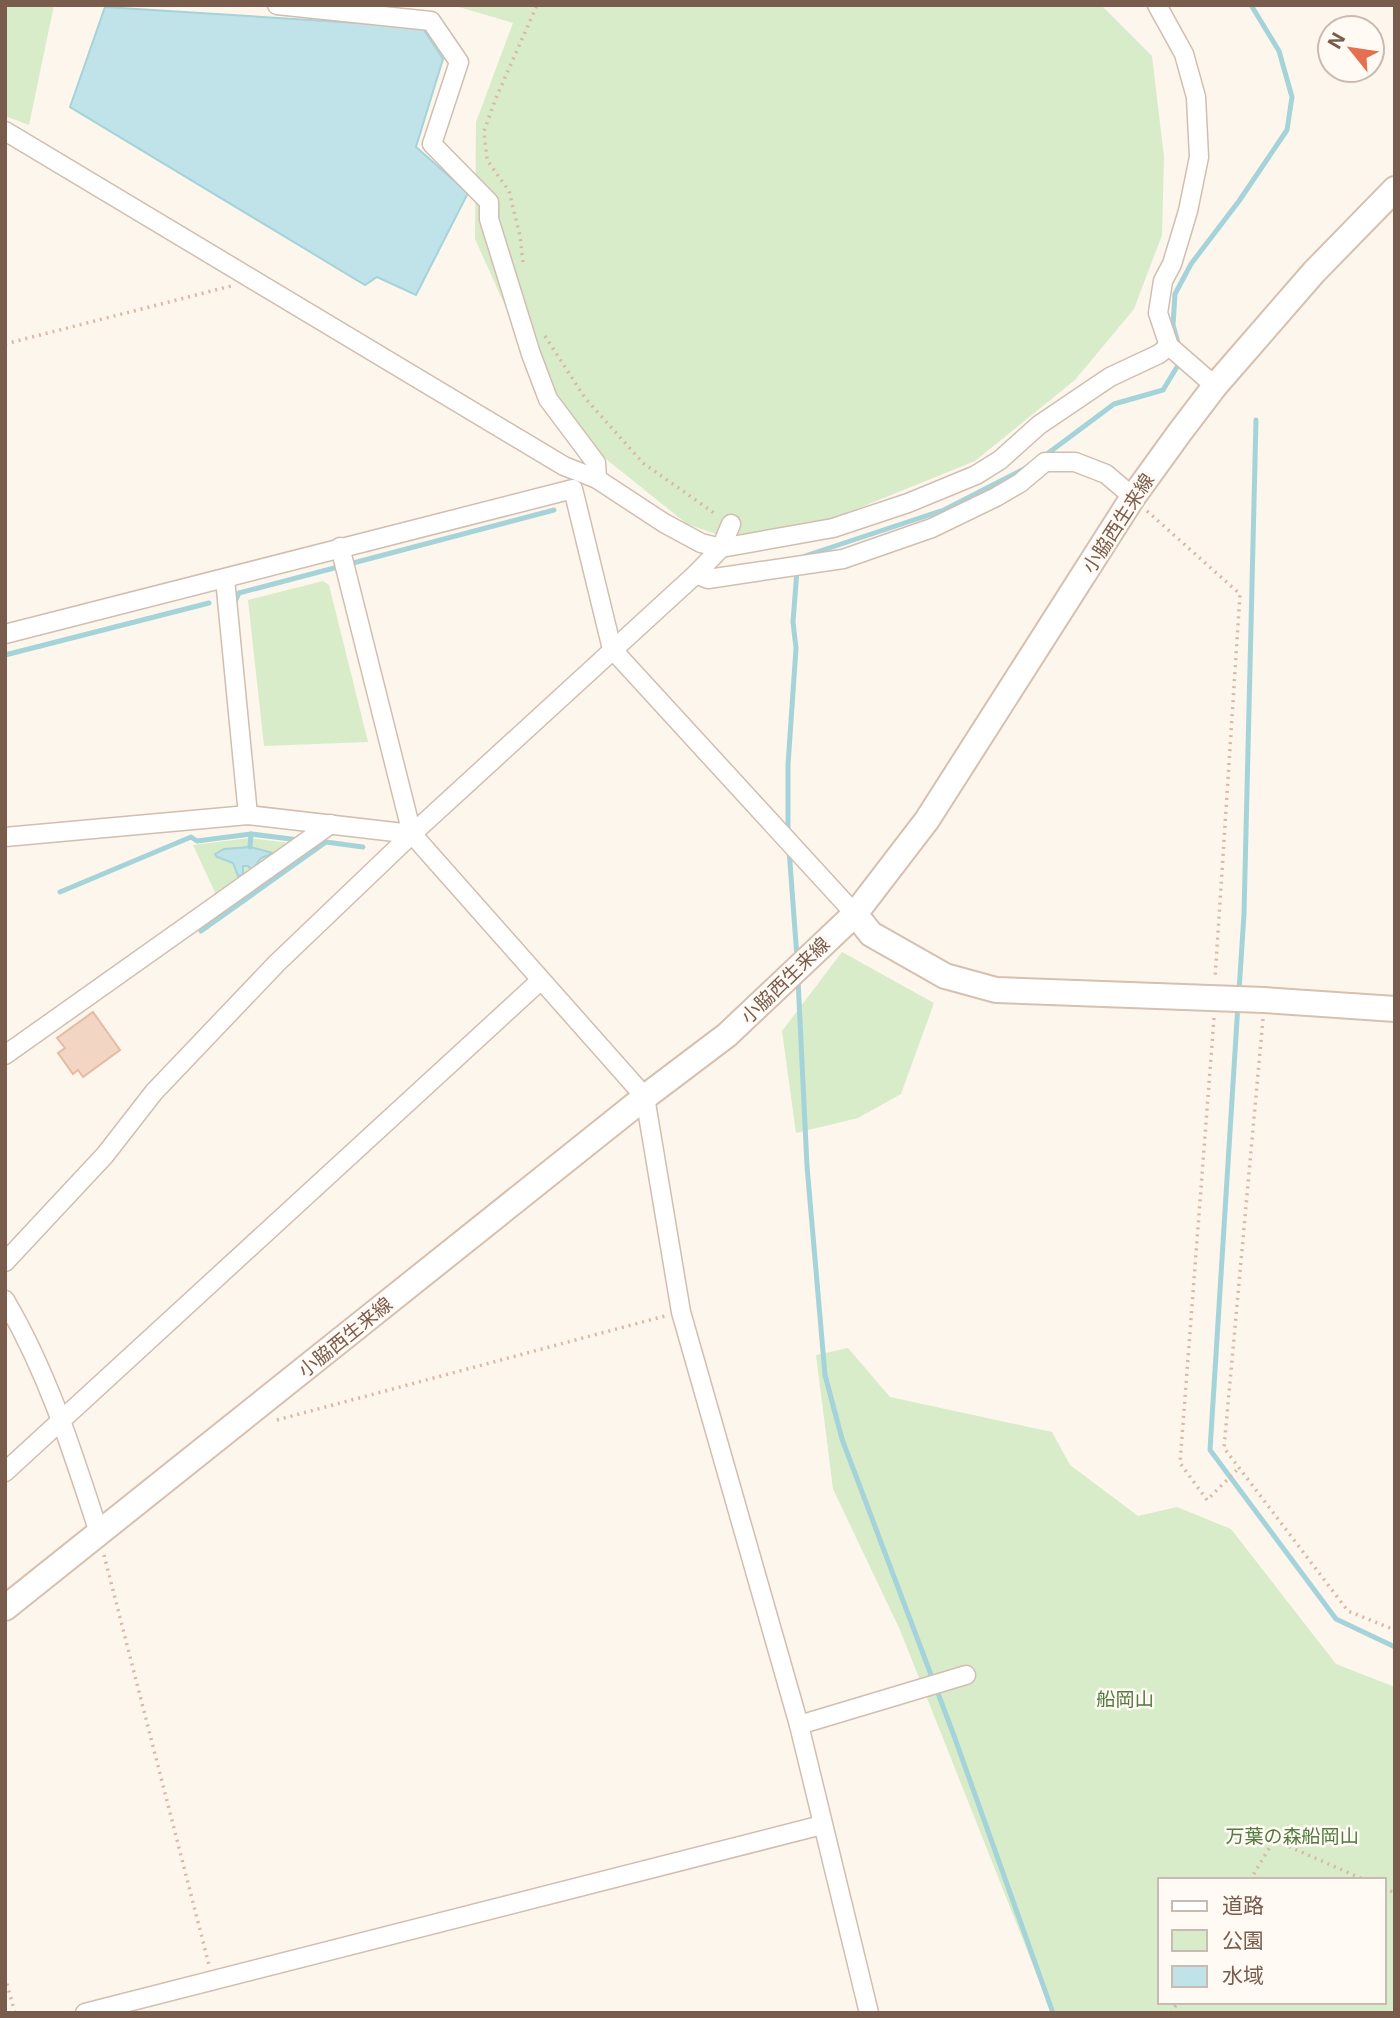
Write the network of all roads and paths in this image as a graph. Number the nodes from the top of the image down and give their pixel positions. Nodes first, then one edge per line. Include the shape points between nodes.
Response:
1 (277, 5) edge
2 (537, 5) edge
3 (1157, 5) edge
4 (5, 131) edge
5 (1395, 189) edge
6 (524, 271) dead end
7 (254, 281) junction
8 (544, 334) dead end
9 (5, 344) edge
10 (1169, 346) junction
11 (1216, 386) junction
12 (597, 479) junction
13 (573, 489) junction
14 (1133, 497) junction
15 (731, 524) joint
16 (340, 547) junction
17 (721, 548) junction
18 (696, 575) junction
19 (225, 579) junction
20 (5, 634) edge
21 (612, 649) junction
22 (248, 815) junction
23 (331, 824) junction
24 (412, 834) junction
25 (5, 837) edge
26 (855, 914) junction
27 (541, 980) junction
28 (1215, 991) junction
29 (1264, 1000) junction
30 (1395, 1009) edge
31 (5, 1055) edge
32 (645, 1097) junction
33 (5, 1262) edge
34 (5, 1300) edge
35 (681, 1312) junction
36 (275, 1420) dead end
37 (62, 1421) junction
38 (1238, 1469) junction
39 (5, 1472) edge
40 (99, 1533) junction
41 (5, 1608) edge
42 (1395, 1630) edge
43 (967, 1675) dead end
44 (799, 1725) junction
45 (822, 1825) junction
46 (1251, 1878) edge
47 (1361, 1878) edge
48 (5, 1978) edge
49 (213, 1978) junction
50 (15, 2013) edge
51 (85, 2013) edge
52 (869, 2013) edge

1 - 12 street via 431,21 445,41 459,62 432,144 489,202 489,219 548,399 596,463
2 - 6 path via 484,131 487,160 509,191
3 - 10 street via 1184,54 1196,97 1199,157 1188,211 1163,281 1158,313
4 - 7 street
5 - 11 main road, 小脇西生来線 via 1314,272
7 - 9 path
7 - 12 street via 564,466
8 - 15 path via 585,398 643,463
10 - 11 street
10 - 17 street via 1101,383 976,475 833,528
11 - 14 main road, 小脇西生来線
12 - 13 street
12 - 17 street via 664,523
13 - 16 street
13 - 21 street
14 - 18 street via 1106,474 1075,462 1045,462 1020,483 932,528 843,559 708,579
14 - 26 main road, 小脇西生来線 via 927,820
14 - 28 path via 1240,594
15 - 17 street
16 - 19 street
16 - 24 street
17 - 18 street
18 - 21 street
19 - 20 street
19 - 22 street
21 - 24 street
21 - 26 street
22 - 23 street
22 - 25 street
23 - 24 street
23 - 31 street
24 - 27 street
24 - 33 street via 182,1062 105,1155
26 - 28 main road via 871,934 945,976 996,990
26 - 32 main road, 小脇西生来線 via 727,1035
27 - 32 street
27 - 37 street
28 - 29 main road
28 - 38 path via 1180,1463 1207,1500
29 - 30 main road
29 - 38 path via 1224,1448
32 - 35 street
32 - 40 main road, 小脇西生来線
34 - 37 street
35 - 36 path
35 - 44 street
37 - 39 street
37 - 40 street
38 - 42 path via 1348,1611
40 - 41 main road, 小脇西生来線
40 - 49 path
43 - 44 street
44 - 45 street
45 - 49 street
45 - 52 street
46 - 47 path via 1274,1839
48 - 50 path
49 - 51 street

